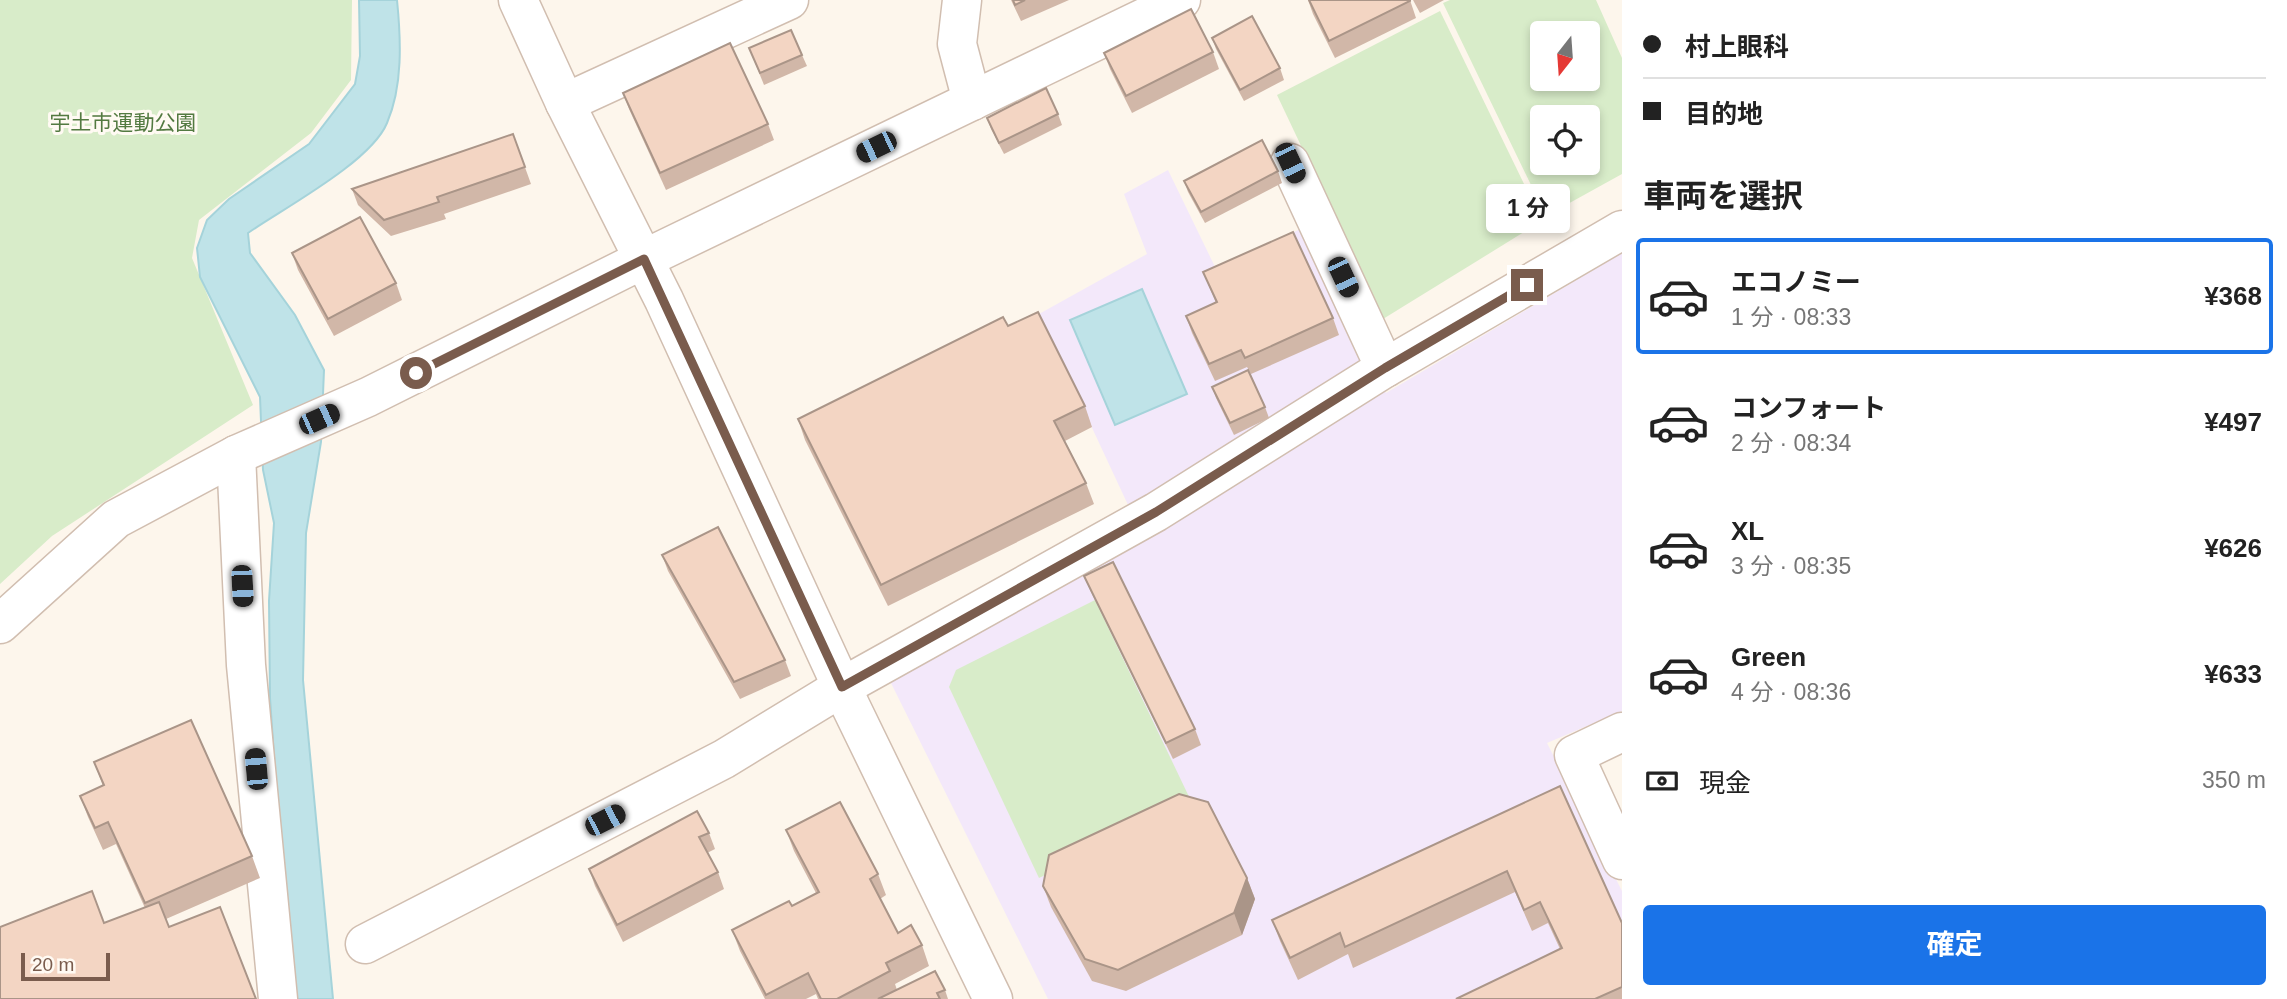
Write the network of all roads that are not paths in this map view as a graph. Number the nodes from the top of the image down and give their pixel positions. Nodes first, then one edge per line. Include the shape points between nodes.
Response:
1 (519, 0) edge
2 (789, 0) edge
3 (962, 0) edge
4 (1181, 0) edge
5 (972, 101) junction
6 (565, 103) junction
7 (1290, 163) dead end
8 (1622, 230) edge
9 (644, 259) junction
10 (1385, 368) junction
11 (253, 448) junction
12 (0, 624) edge
13 (842, 687) junction
14 (1622, 732) edge
15 (1622, 860) edge
16 (365, 944) dead end
17 (278, 999) edge
18 (993, 999) edge

1 - 6 street
2 - 6 street
3 - 5 street via 957,44
4 - 5 street
5 - 9 street
6 - 9 street
7 - 10 street
8 - 10 street
9 - 11 street via 368,397
9 - 13 street
10 - 13 street via 1156,512
11 - 12 street via 116,519
11 - 17 street via 246,665
13 - 16 street via 724,759
13 - 18 street
14 - 15 street via 1574,755

